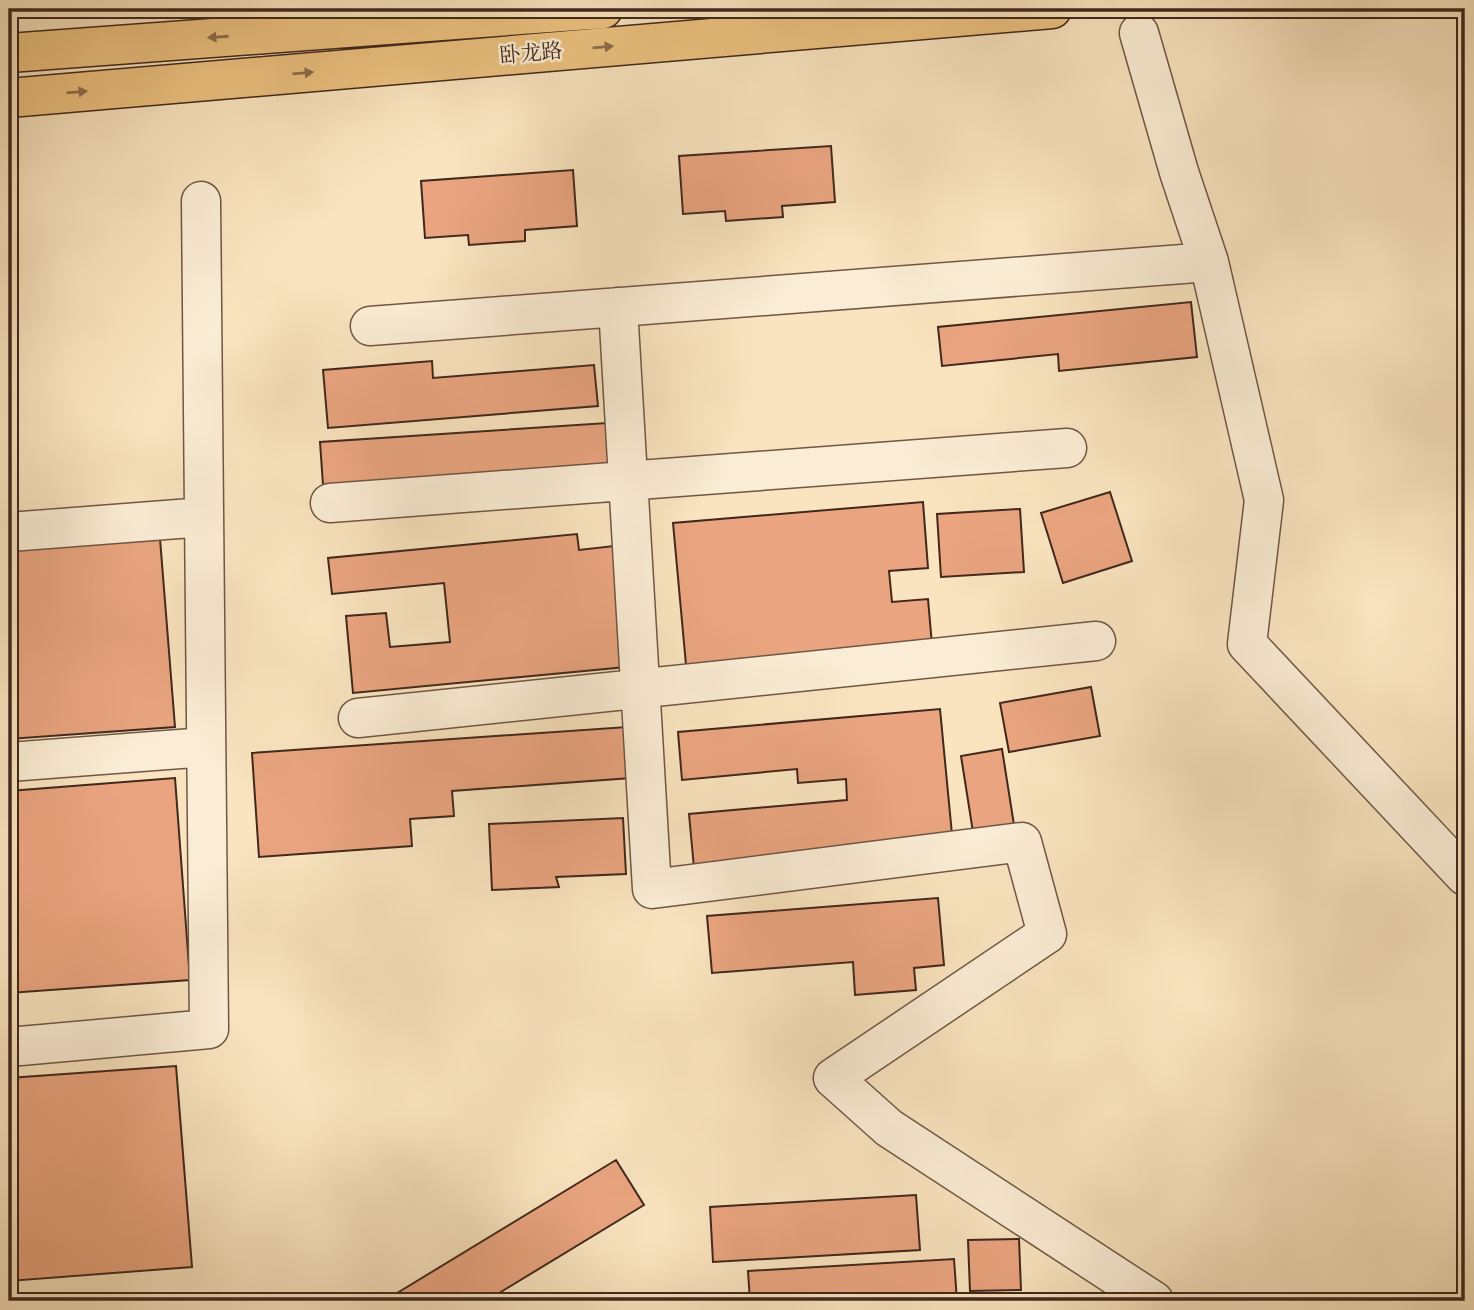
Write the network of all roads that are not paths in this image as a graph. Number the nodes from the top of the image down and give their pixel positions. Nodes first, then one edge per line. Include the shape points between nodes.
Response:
1 (604, 9) edge
2 (1052, 9) edge
3 (1139, 33) dead end
4 (9, 53) edge
5 (9, 98) edge
6 (201, 201) dead end
7 (1209, 261) junction
8 (618, 307) junction
9 (370, 326) dead end
10 (1067, 448) dead end
11 (628, 481) junction
12 (330, 503) dead end
13 (204, 517) junction
14 (9, 532) edge
15 (1096, 642) dead end
16 (640, 689) junction
17 (358, 718) dead end
18 (206, 747) junction
19 (9, 762) edge
20 (1465, 876) edge
21 (9, 1047) edge
22 (1142, 1300) edge

1 -> 4 main road, 卧龙路
5 -> 2 main road, 卧龙路
3 - 7 street
6 - 13 street
7 - 8 street
7 - 20 street via 1264,500 1247,645
8 - 9 street
8 - 11 street
10 - 11 street
11 - 12 street
11 - 16 street
13 - 14 street
13 - 18 street
15 - 16 street
16 - 17 street
16 - 22 street via 652,889 1022,842 1047,934 833,1078 890,1128
18 - 19 street
18 - 21 street via 209,1030

